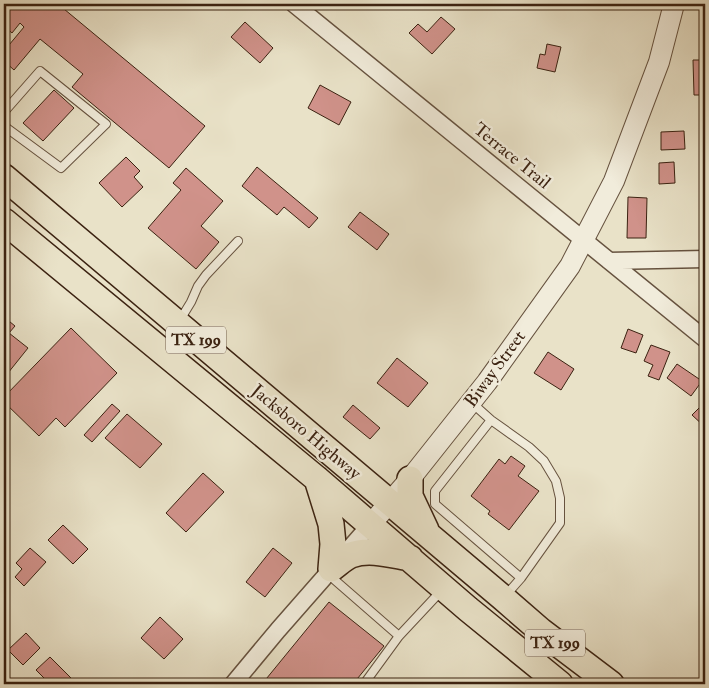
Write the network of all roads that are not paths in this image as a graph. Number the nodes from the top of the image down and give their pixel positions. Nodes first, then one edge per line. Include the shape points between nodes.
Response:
1 (294, 4) edge
2 (674, 4) edge
3 (4, 112) edge
4 (4, 126) edge
5 (4, 177) edge
6 (4, 221) edge
7 (583, 240) junction
8 (238, 241) dead end
9 (705, 259) edge
10 (609, 260) junction
11 (177, 324) junction
12 (705, 339) edge
13 (158, 348) junction
14 (471, 402) junction
15 (491, 420) junction
16 (317, 479) junction
17 (410, 479) junction
18 (389, 503) junction
19 (371, 524) junction
20 (429, 537) junction
21 (410, 558) junction
22 (329, 571) junction
23 (521, 578) junction
24 (444, 588) junction
25 (503, 598) junction
26 (399, 636) junction
27 (239, 681) edge
28 (364, 684) edge
29 (560, 684) edge
30 (610, 684) edge

1 - 7 street, Terrace Trail
2 - 7 street, Biway Street via 659,62 614,181
3 - 4 lane via 40,71 106,124 61,168
5 - 11 main road, Jacksboro Highway / TX 199
6 - 13 main road, Jacksboro Highway / TX 199
7 - 10 street, Terrace Trail
7 - 14 street, Biway Street via 570,266
8 - 11 lane via 206,275
9 - 10 street
10 - 12 street, Terrace Trail
11 - 13 main road
11 - 18 main road, Jacksboro Highway / TX 199
13 - 16 main road, Jacksboro Highway / TX 199
14 - 15 lane
14 - 17 street, Biway Street
15 - 23 lane via 544,461 556,481 560,498 560,523
15 - 23 lane via 435,491 435,504
16 - 19 main road, Jacksboro Highway / TX 199
16 - 22 main road via 331,524 333,544
17 - 18 street, Biway Street
17 - 20 main road via 410,496
18 - 19 street, Biway Street
18 - 20 main road, Jacksboro Highway / TX 199
19 - 21 main road, Jacksboro Highway / TX 199
19 - 22 street, Biway Street
20 - 25 main road, Jacksboro Highway / TX 199
21 - 22 main road via 363,553 352,555
21 - 24 main road, Jacksboro Highway / TX 199
22 - 26 lane
22 - 27 street, Biway Street
23 - 25 lane
24 - 26 lane
24 - 29 main road, Jacksboro Highway / TX 199
25 - 30 main road, Jacksboro Highway / TX 199 via 541,632
26 - 28 lane

